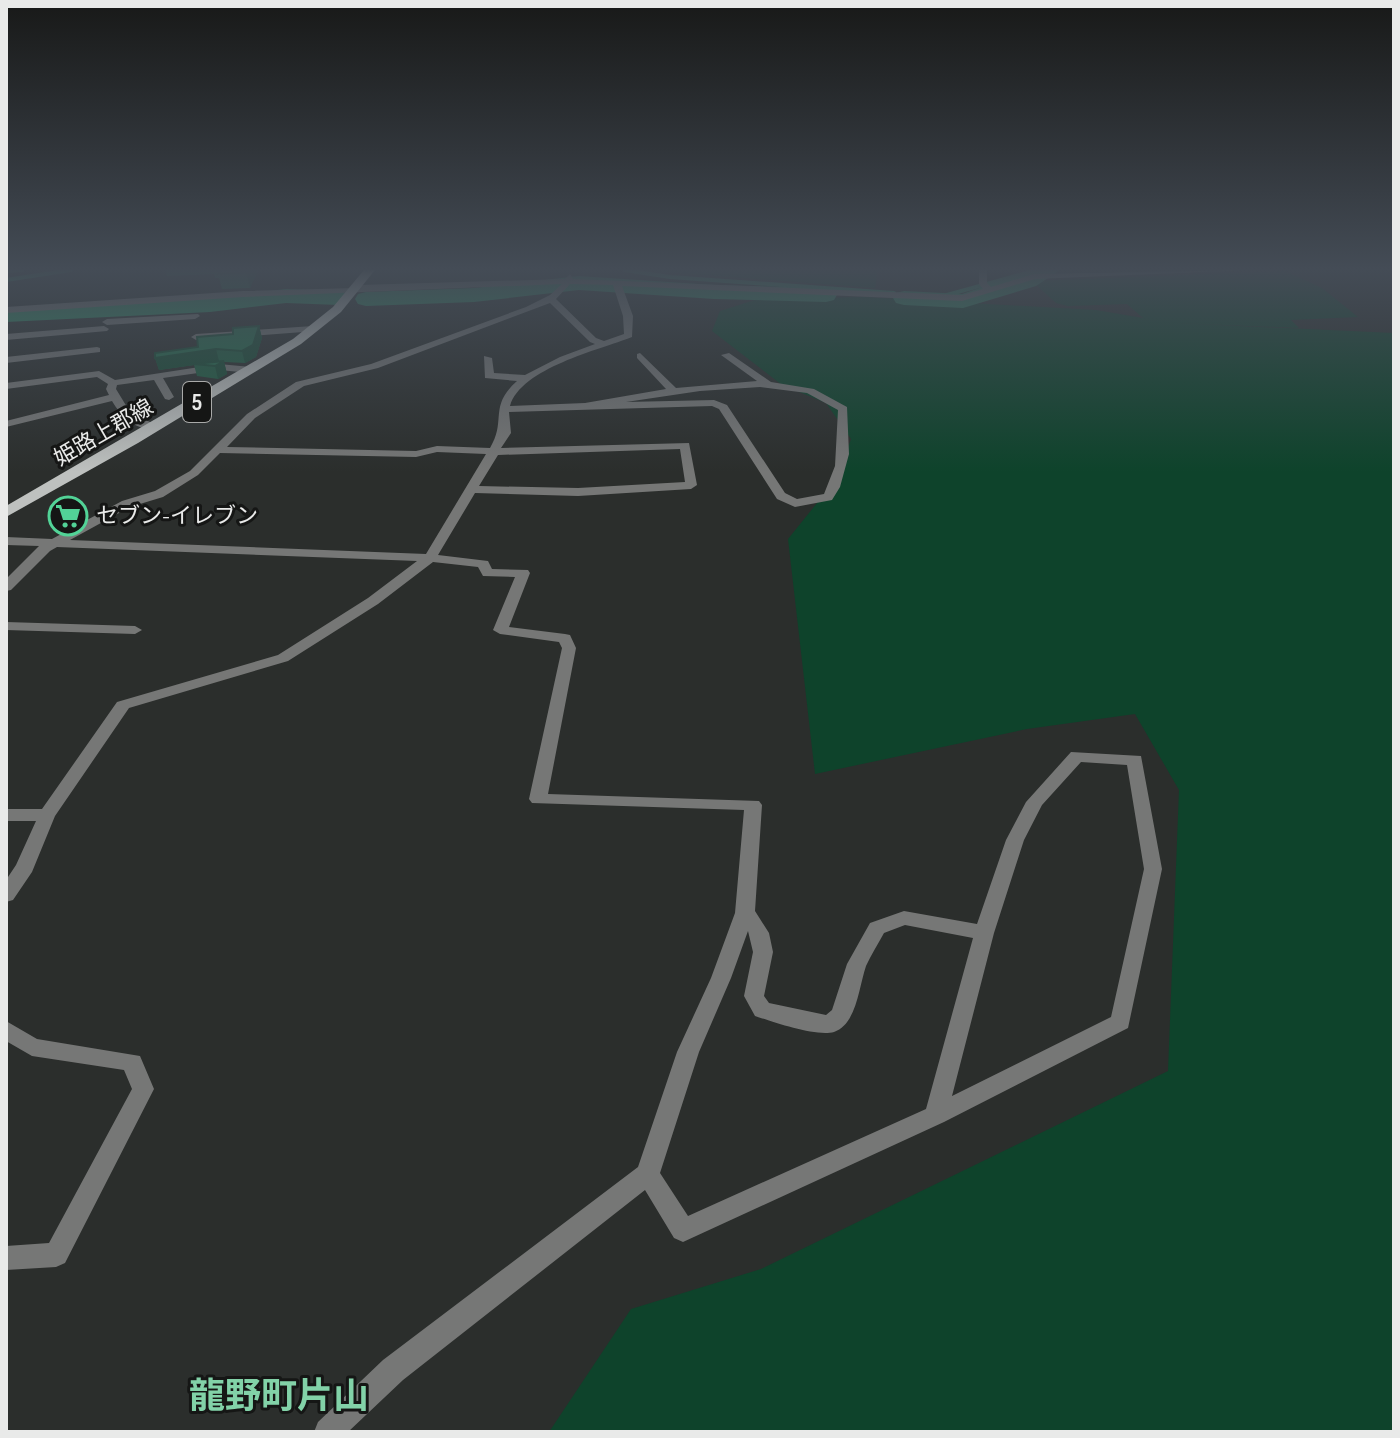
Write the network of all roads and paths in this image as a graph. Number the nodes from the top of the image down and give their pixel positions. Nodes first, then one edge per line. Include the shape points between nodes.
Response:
1 (101, 337) edge
2 (301, 337) edge
3 (451, 337) edge
4 (590, 337) edge
5 (624, 337) edge
6 (605, 345) junction
7 (97, 350) junction
8 (726, 355) dead end
9 (640, 356) dead end
10 (487, 358) dead end
11 (6, 360) edge
12 (251, 370) junction
13 (99, 374) junction
14 (157, 376) junction
15 (526, 378) junction
16 (113, 383) junction
17 (6, 386) edge
18 (771, 386) junction
19 (673, 391) junction
20 (115, 397) junction
21 (169, 397) dead end
22 (588, 406) junction
23 (503, 409) junction
24 (7, 424) edge
25 (154, 428) junction
26 (218, 450) junction
27 (494, 452) junction
28 (473, 489) junction
29 (6, 512) edge
30 (6, 541) edge
31 (58, 541) junction
32 (430, 558) junction
33 (6, 587) edge
34 (6, 626) edge
35 (135, 630) dead end
36 (6, 815) edge
37 (47, 815) junction
38 (6, 895) edge
39 (745, 913) junction
40 (984, 933) junction
41 (6, 1030) edge
42 (936, 1115) junction
43 (648, 1174) junction
44 (6, 1258) edge
45 (328, 1432) edge

1 - 7 street
2 - 12 main road, 姫路上郡線 / 5
3 - 26 street via 374,366 300,384 251,416
4 - 6 street
5 - 6 street
6 - 15 street
7 - 11 street
7 - 13 street
8 - 18 street
9 - 19 street
10 - 15 street via 489,376
12 - 14 street via 219,367
12 - 25 main road, 姫路上郡線 / 5
13 - 16 street
13 - 17 street
14 - 16 street
14 - 21 street
15 - 23 street
16 - 20 street
18 - 19 street
18 - 22 street via 808,391 843,409 845,440 828,497 795,503 781,496 723,407 714,403
19 - 22 street
20 - 24 street
20 - 25 street via 133,422
22 - 23 street
23 - 27 street via 505,433
25 - 29 main road, 姫路上郡線 / 5
26 - 27 street
26 - 31 street via 194,473 159,494 126,504
27 - 28 street
27 - 28 street via 685,445 691,485 578,492
28 - 32 street
30 - 31 street
31 - 32 street
31 - 33 street
32 - 37 street via 283,658 123,705
32 - 39 street via 483,564 488,573 523,573 500,630 565,638 569,648 538,799 753,805
34 - 35 street
36 - 37 street
37 - 38 street via 25,867
39 - 40 street via 759,928 764,949 754,996 762,1010 818,1024 831,1024 841,1014 857,964 877,928 904,918
39 - 43 street via 688,1052
40 - 42 street
40 - 42 street via 1015,840 1035,802 1077,756 1135,760 1153,869 1120,1022
41 - 44 street via 32,1047 132,1062 143,1089 56,1255
42 - 43 street via 683,1230
43 - 45 street via 393,1370

